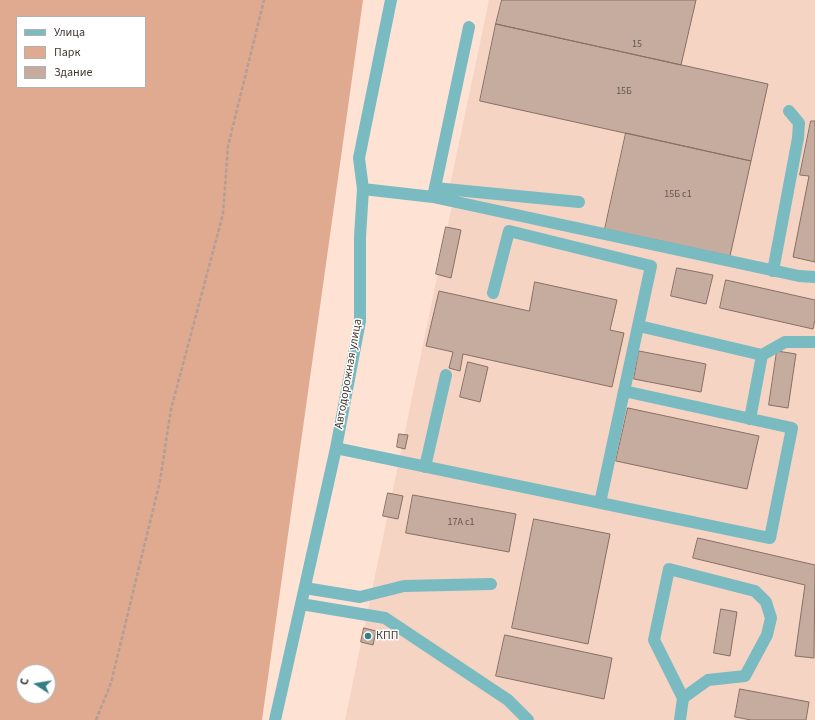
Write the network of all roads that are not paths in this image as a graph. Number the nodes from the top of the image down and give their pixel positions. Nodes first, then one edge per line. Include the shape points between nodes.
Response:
1 (391, 0) edge
2 (469, 27) dead end
3 (789, 111) dead end
4 (363, 189) junction
5 (434, 192) junction
6 (579, 202) dead end
7 (774, 271) junction
8 (815, 277) edge
9 (492, 293) dead end
10 (639, 326) junction
11 (815, 342) edge
12 (762, 355) junction
13 (446, 375) dead end
14 (624, 391) junction
15 (750, 419) junction
16 (336, 448) junction
17 (425, 467) junction
18 (600, 503) junction
19 (491, 584) dead end
20 (305, 588) junction
21 (301, 604) junction
22 (683, 698) junction
23 (275, 720) edge
24 (528, 720) edge
25 (680, 720) edge

1 - 4 street, Автодорожная улица via 359,158
2 - 5 street
3 - 7 street via 799,123 798,138
4 - 5 street
4 - 16 street, Автодорожная улица via 360,321
5 - 6 street
5 - 7 street
7 - 8 street
9 - 10 street via 508,231 651,266
10 - 12 street
10 - 14 street
11 - 12 street via 785,342
12 - 15 street
13 - 17 street
14 - 15 street
14 - 18 street
15 - 18 street via 792,428 770,538
16 - 17 street
16 - 20 street, Автодорожная улица
17 - 18 street
19 - 20 street via 404,586 360,597
20 - 21 street, Автодорожная улица
21 - 23 street, Автодорожная улица
21 - 24 street via 385,618 508,700
22 - 22 street via 708,680 745,676 767,635 771,618 766,602 755,591 669,569 654,640
22 - 25 street

